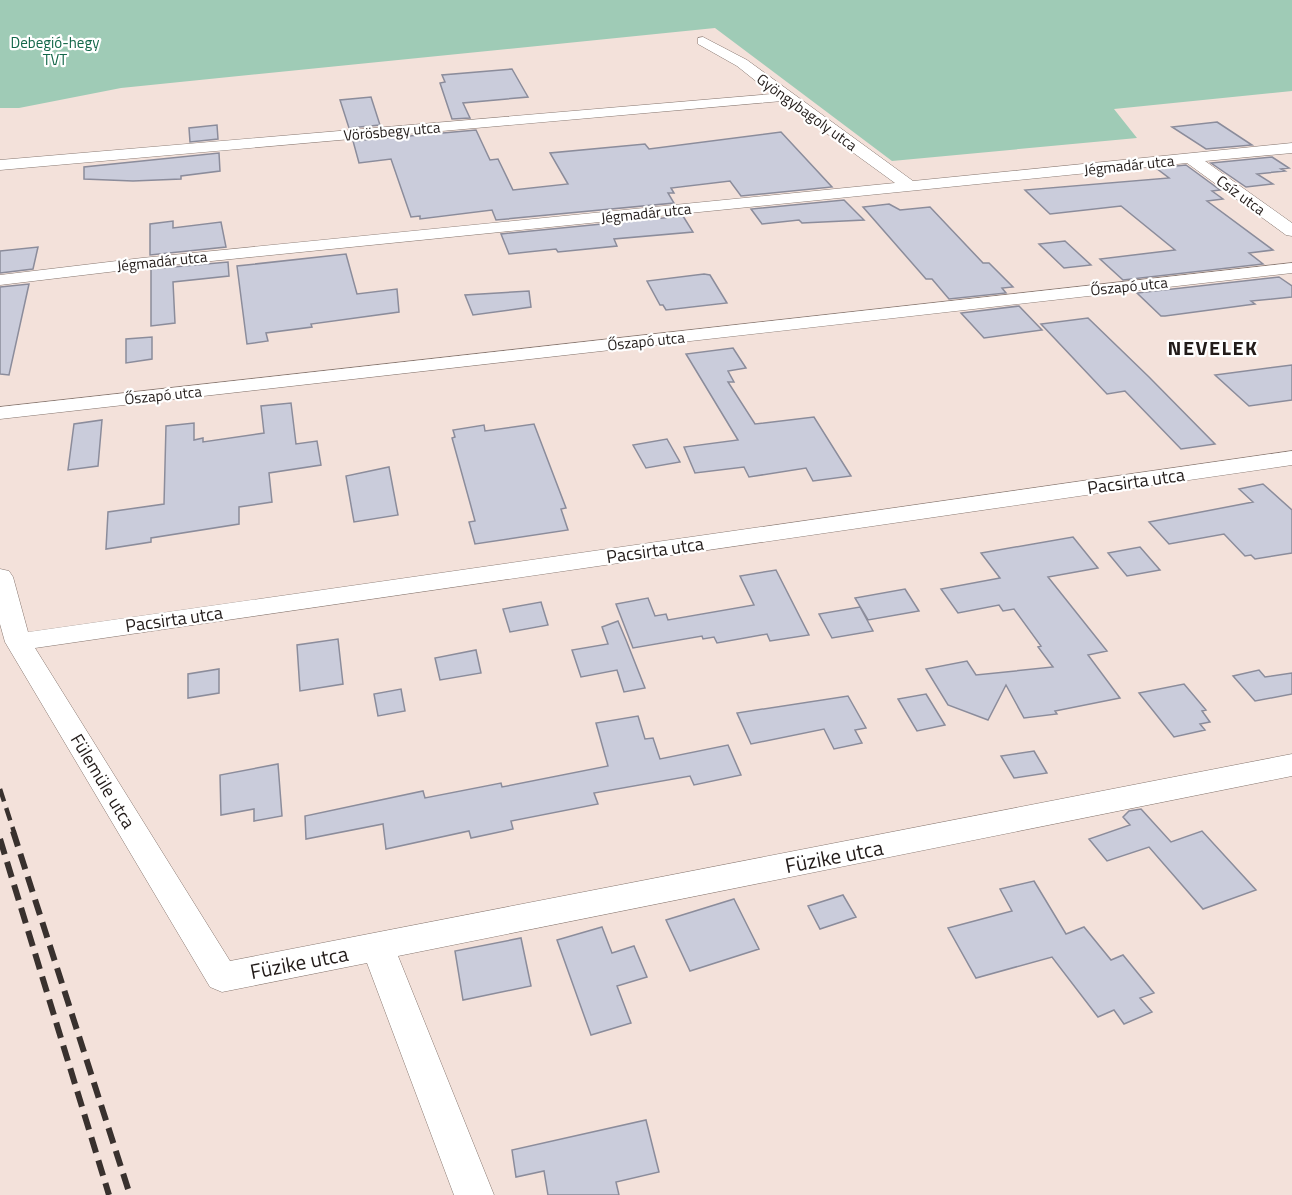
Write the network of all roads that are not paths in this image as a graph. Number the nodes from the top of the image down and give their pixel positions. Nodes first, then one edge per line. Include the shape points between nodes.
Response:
1 (703, 41) dead end
2 (785, 97) junction
3 (1292, 148) edge
4 (1191, 159) junction
5 (0, 165) edge
6 (910, 186) junction
7 (1292, 231) edge
8 (1292, 268) edge
9 (0, 280) edge
10 (0, 413) edge
11 (1292, 458) edge
12 (0, 577) edge
13 (18, 642) junction
14 (1292, 765) edge
15 (377, 946) junction
16 (222, 977) joint
17 (474, 1195) edge

1 - 2 street, Gyöngybagoly utca via 742,63
2 - 5 street, Vörösbegy utca
2 - 6 street, Gyöngybagoly utca
3 - 4 street, Jégmadár utca
4 - 6 street, Jégmadár utca
4 - 7 street, Csíz utca
6 - 9 street, Jégmadár utca
8 - 10 street, Őszapó utca
11 - 13 street, Pacsirta utca
12 - 13 street, Fülemüle utca
13 - 16 street, Fülemüle utca
14 - 15 street, Füzike utca
15 - 16 street, Füzike utca
15 - 17 street

